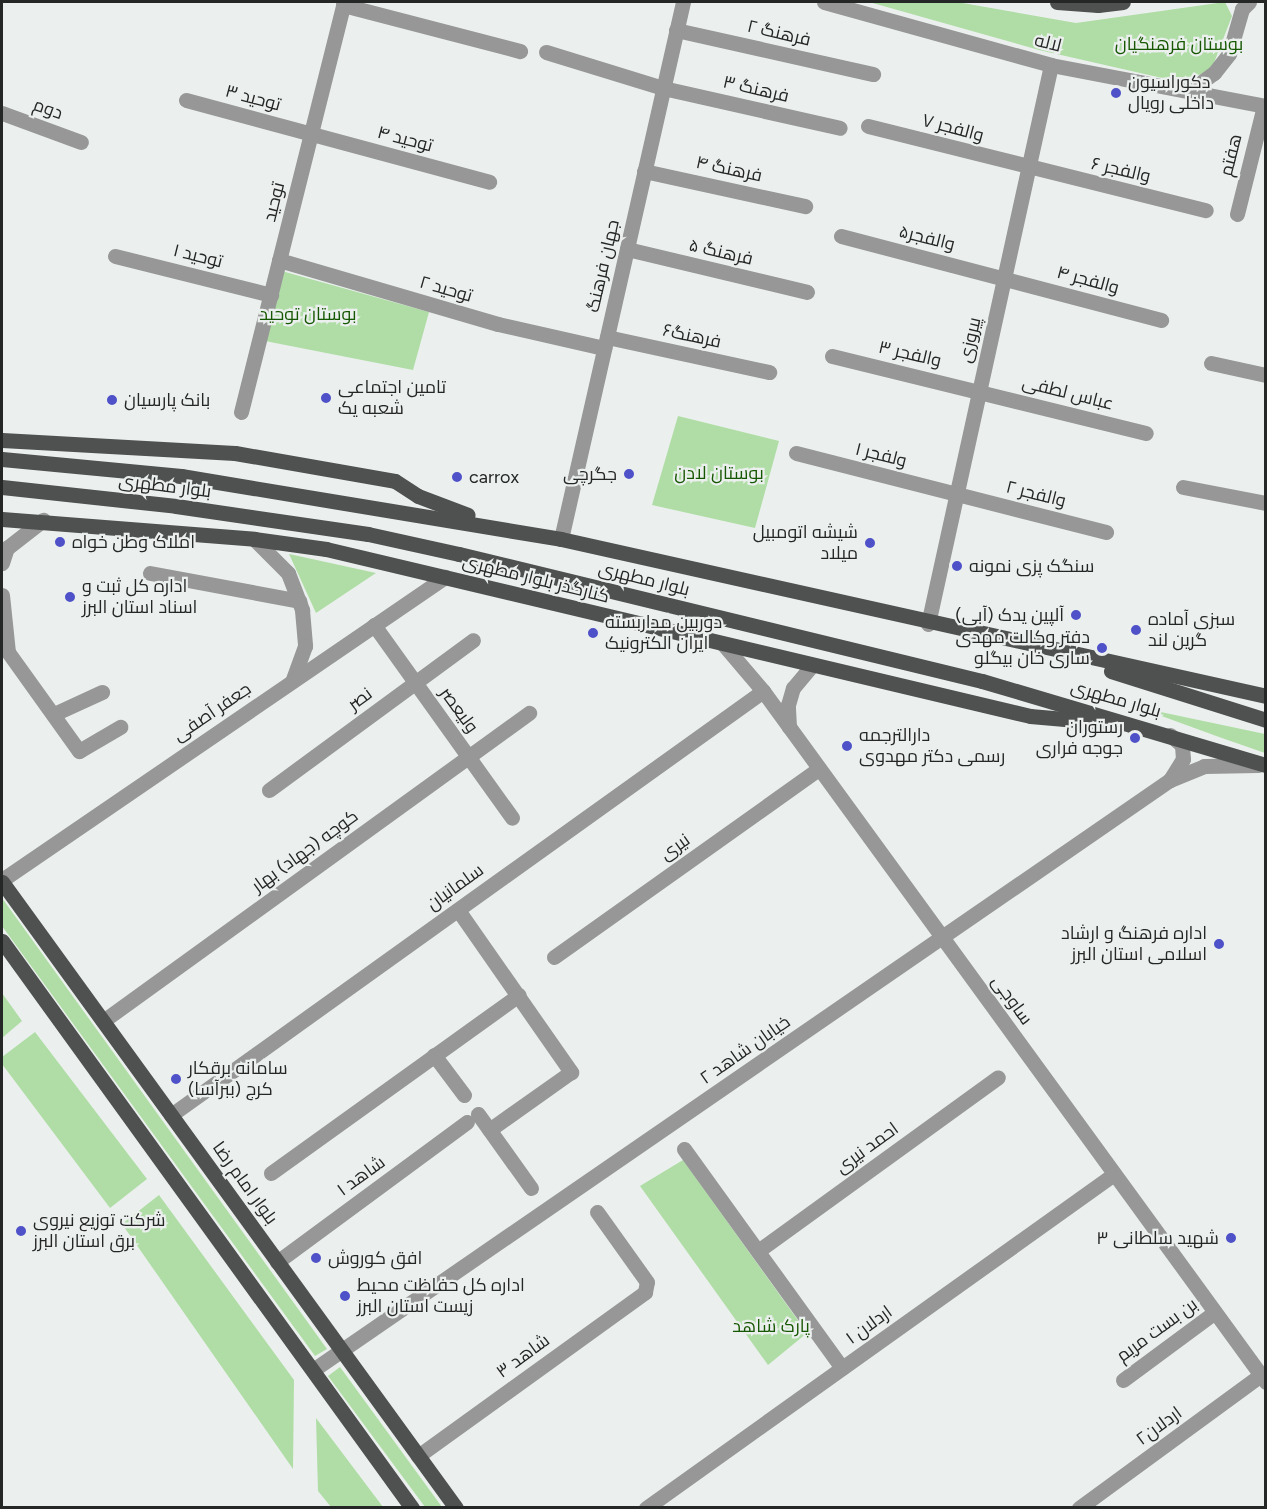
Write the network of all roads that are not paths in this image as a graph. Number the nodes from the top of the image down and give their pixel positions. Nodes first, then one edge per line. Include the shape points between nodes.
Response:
1 (683, 2) edge
2 (824, 2) edge
3 (1057, 2) edge
4 (1123, 2) edge
5 (1249, 2) edge
6 (344, 3) edge
7 (676, 30) junction
8 (520, 51) dead end
9 (546, 52) dead end
10 (1051, 65) junction
11 (873, 74) dead end
12 (663, 88) junction
13 (1189, 91) junction
14 (186, 100) dead end
15 (1265, 106) edge
16 (2, 113) edge
17 (868, 126) dead end
18 (840, 128) dead end
19 (311, 133) junction
20 (81, 142) dead end
21 (1028, 168) junction
22 (644, 171) junction
23 (489, 182) dead end
24 (805, 206) dead end
25 (1206, 210) dead end
26 (1237, 214) dead end
27 (841, 236) dead end
28 (627, 249) junction
29 (115, 256) dead end
30 (279, 260) junction
31 (1004, 278) junction
32 (807, 292) dead end
33 (271, 295) junction
34 (1161, 320) dead end
35 (605, 343) junction
36 (832, 356) dead end
37 (1211, 363) dead end
38 (769, 372) dead end
39 (1266, 375) edge
40 (979, 390) junction
41 (242, 412) dead end
42 (1146, 433) dead end
43 (2, 440) edge
44 (796, 453) dead end
45 (2, 459) edge
46 (2, 487) edge
47 (1183, 487) dead end
48 (957, 494) junction
49 (1266, 503) edge
50 (2, 519) edge
51 (43, 520) junction
52 (505, 529) junction
53 (1106, 532) dead end
54 (254, 539) junction
55 (561, 539) junction
56 (2, 563) edge
57 (150, 573) dead end
58 (445, 577) junction
59 (2, 595) edge
60 (299, 601) junction
61 (928, 624) junction
62 (374, 625) junction
63 (473, 640) dead end
64 (723, 644) junction
65 (1056, 651) junction
66 (812, 665) junction
67 (292, 681) junction
68 (416, 683) junction
69 (763, 691) junction
70 (102, 692) dead end
71 (1266, 696) edge
72 (529, 713) dead end
73 (54, 714) junction
74 (1266, 720) edge
75 (1126, 722) junction
76 (120, 727) dead end
77 (789, 727) junction
78 (1167, 733) junction
79 (469, 757) junction
80 (1266, 765) edge
81 (819, 769) junction
82 (1170, 780) junction
83 (269, 790) dead end
84 (512, 818) dead end
85 (2, 881) edge
86 (458, 910) junction
87 (942, 938) junction
88 (2, 941) edge
89 (554, 957) dead end
90 (519, 995) junction
91 (103, 1021) junction
92 (434, 1055) junction
93 (998, 1077) dead end
94 (464, 1095) dead end
95 (171, 1115) junction
96 (489, 1130) junction
97 (684, 1149) dead end
98 (271, 1173) dead end
99 (1114, 1174) junction
100 (531, 1188) dead end
101 (597, 1212) dead end
102 (758, 1251) junction
103 (277, 1262) junction
104 (1215, 1312) junction
105 (341, 1352) junction
106 (842, 1368) junction
107 (313, 1370) junction
108 (1263, 1378) edge
109 (1123, 1380) dead end
110 (418, 1456) junction
111 (412, 1508) edge
112 (456, 1508) edge
113 (646, 1508) edge
114 (1079, 1508) edge

1 - 7 street, جهان فرهنگ
2 - 10 street, لاله
3 - 4 main road
5 - 13 street via 1242,9 1229,54 1214,73
6 - 8 street
6 - 19 street, توحید
7 - 11 street, فرهنگ ۲
7 - 12 street, جهان فرهنگ
9 - 12 street, فرهنگ ۳
10 - 13 street, لاله
10 - 21 street, پیروزی
12 - 18 street, فرهنگ ۳
12 - 22 street, جهان فرهنگ
13 - 15 street, لاله
14 - 19 street, توحید ۳
15 - 26 street, هفتم
16 - 20 street, دوم
17 - 21 street, والفجر ۷
19 - 23 street, توحید ۴
19 - 30 street, توحید
21 - 25 street, والفجر ۶
21 - 31 street, پیروزی
22 - 24 street, فرهنگ ۴
22 - 28 street, جهان فرهنگ
27 - 31 street, والفجر۵
28 - 32 street, فرهنگ ۵
28 - 35 street, جهان فرهنگ
29 - 33 street, توحید ۱
30 - 33 street, توحید
30 - 35 street, توحید ۲ via 498,324
31 - 34 street, والفجر ۴
31 - 40 street, پیروزی
33 - 41 street, توحید
35 - 38 street, فرهنگ۶
35 - 55 street, جهان فرهنگ
36 - 40 street, والفجر ۳
37 - 39 street
40 - 42 street, عباس لطفی
40 - 48 street, پیروزی
43 - 52 main road via 235,453 395,481 418,496
44 - 48 street, ولفجر ۱
45 - 52 main road, بلوار مطهری via 180,476
46 - 75 main road, بلوار مطهری via 176,506 368,534 982,681
47 - 49 street
48 - 53 street, والفجر ۲
48 - 61 street, پیروزی
50 - 51 main road, کنارگذر بلوار مطهری
51 - 54 main road, کنارگذر بلوار مطهری
51 - 56 street via 8,548
52 - 55 main road, بلوار مطهری
54 - 58 main road, کنارگذر بلوار مطهری via 326,549
54 - 60 street via 283,567
55 - 61 main road, بلوار مطهری
57 - 60 street
58 - 62 street, جعفر آصفی
58 - 64 main road, کنارگذر بلوار مطهری
59 - 73 street via 8,652
60 - 67 street via 306,637
61 - 65 main road, بلوار مطهری
62 - 67 street, جعفر آصفی
62 - 68 street, ولیعصر
63 - 68 street, نصر
64 - 66 main road, کنارگذر بلوار مطهری
64 - 69 street, ساوجی
65 - 71 main road, بلوار مطهری
65 - 74 main road
66 - 75 main road, کنارگذر بلوار مطهری via 1030,716 1086,723
66 - 77 street via 793,688 788,705
67 - 85 street, جعفر آصفی
68 - 79 street, ولیعصر
68 - 83 street, نصر
69 - 77 street, ساوجی
69 - 86 street, سلمانیان
70 - 73 street
72 - 79 street, کوچه (جهاد) بهار
73 - 76 street via 79,751
75 - 78 main road, بلوار مطهری
77 - 81 street, ساوجی
78 - 80 main road, بلوار مطهری
78 - 82 street via 1182,745 1183,759
79 - 84 street, ولیعصر
79 - 91 street, کوچه (جهاد) بهار
80 - 82 street, خیابان شاهد ۲ via 1204,766
81 - 87 street, ساوجی
81 - 89 street, نیری
82 - 87 street, خیابان شاهد ۲
85 - 91 main road, بلوار امام رضا
86 - 90 street
86 - 95 street, سلمانیان
87 - 99 street, ساوجی
87 - 105 street, خیابان شاهد ۲
88 - 107 main road
90 - 92 street
90 - 96 street via 571,1072
91 - 95 main road, بلوار امام رضا
92 - 94 street
92 - 98 street
93 - 102 street, احمد نیری
95 - 103 main road, بلوار امام رضا
96 - 100 street
96 - 103 street, شاهد ۱ via 472,1118
97 - 102 street
99 - 104 street, ساوجی
99 - 106 street, اردلان ۱
101 - 110 street, شاهد ۳ via 648,1287
102 - 106 street
103 - 105 main road, بلوار امام رضا
104 - 108 street, ساوجی
104 - 109 street, بن بست مریم
105 - 107 street, خیابان شاهد ۲
105 - 110 main road, بلوار امام رضا
106 - 113 street, اردلان ۱
107 - 111 main road
108 - 114 street, اردلان۲
110 - 112 main road, بلوار امام رضا

